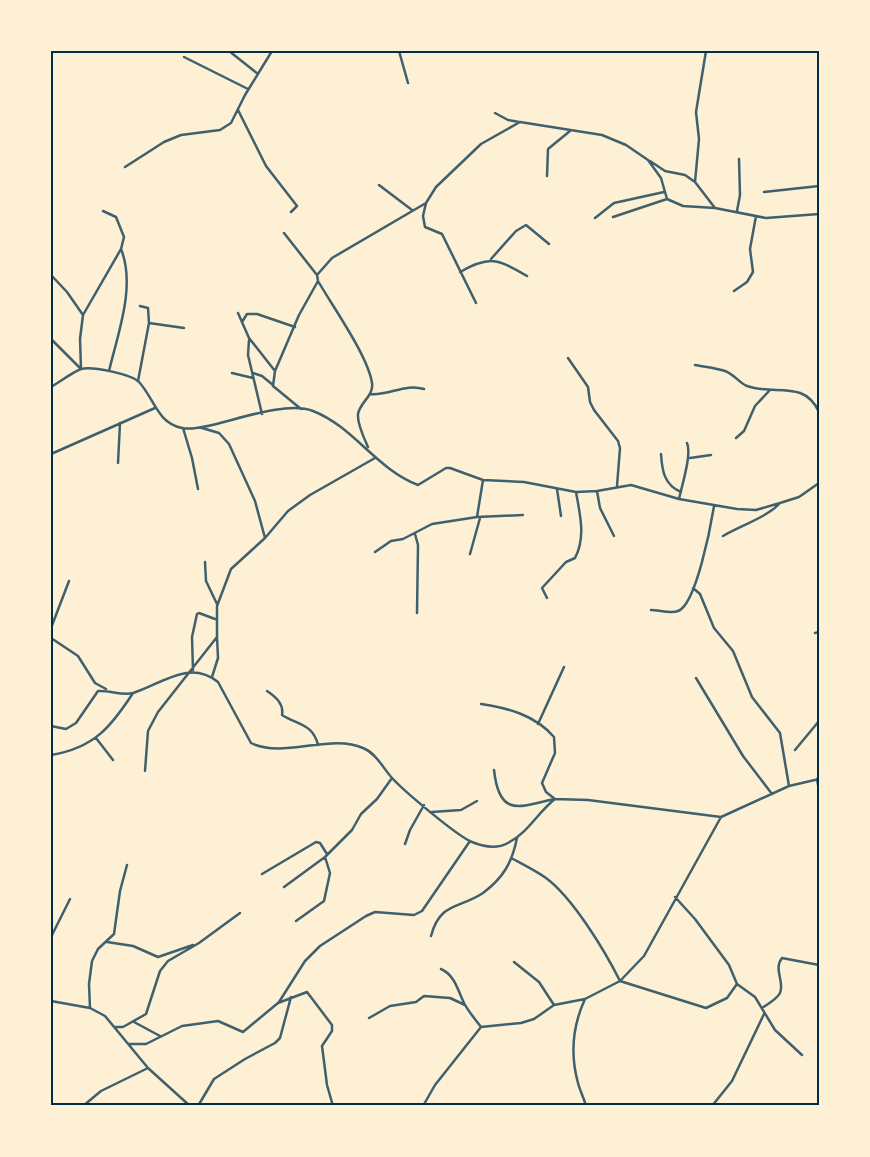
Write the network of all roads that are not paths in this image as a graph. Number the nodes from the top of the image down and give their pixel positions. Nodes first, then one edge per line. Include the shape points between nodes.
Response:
1 (229, 51) edge
2 (272, 51) edge
3 (399, 51) edge
4 (706, 51) edge
5 (184, 57) dead end
6 (258, 74) junction
7 (408, 83) dead end
8 (248, 89) junction
9 (238, 110) junction
10 (495, 113) dead end
11 (520, 122) junction
12 (570, 131) junction
13 (739, 159) dead end
14 (648, 160) junction
15 (125, 167) dead end
16 (547, 176) dead end
17 (695, 182) junction
18 (380, 185) dead end
19 (819, 186) edge
20 (664, 192) junction
21 (764, 192) dead end
22 (667, 199) junction
23 (426, 203) junction
24 (715, 208) junction
25 (412, 210) junction
26 (103, 211) dead end
27 (737, 211) junction
28 (291, 212) dead end
29 (819, 214) edge
30 (756, 216) junction
31 (613, 217) dead end
32 (595, 218) dead end
33 (284, 233) dead end
34 (549, 244) dead end
35 (121, 249) junction
36 (491, 259) junction
37 (460, 272) junction
38 (51, 274) edge
39 (317, 275) junction
40 (526, 276) dead end
41 (318, 281) junction
42 (734, 291) dead end
43 (476, 303) dead end
44 (140, 306) dead end
45 (238, 313) dead end
46 (83, 315) junction
47 (242, 322) junction
48 (149, 323) junction
49 (295, 327) junction
50 (184, 328) dead end
51 (249, 338) junction
52 (51, 339) edge
53 (568, 358) dead end
54 (695, 365) dead end
55 (81, 369) junction
56 (109, 371) junction
57 (275, 371) junction
58 (232, 373) dead end
59 (253, 373) junction
60 (253, 378) junction
61 (138, 381) junction
62 (274, 386) junction
63 (51, 387) edge
64 (424, 389) dead end
65 (770, 390) junction
66 (370, 394) junction
67 (156, 408) junction
68 (301, 409) junction
69 (819, 412) edge
70 (262, 414) junction
71 (120, 423) junction
72 (183, 428) junction
73 (200, 428) junction
74 (736, 438) dead end
75 (687, 443) dead end
76 (368, 449) junction
77 (51, 454) edge
78 (661, 454) dead end
79 (711, 455) dead end
80 (375, 458) junction
81 (690, 458) junction
82 (118, 463) dead end
83 (483, 480) junction
84 (819, 483) edge
85 (617, 486) junction
86 (198, 489) dead end
87 (557, 489) junction
88 (598, 491) junction
89 (576, 492) junction
90 (681, 492) junction
91 (679, 499) junction
92 (780, 503) junction
93 (714, 506) junction
94 (523, 516) dead end
95 (561, 516) dead end
96 (478, 517) junction
97 (415, 534) junction
98 (614, 536) dead end
99 (723, 536) dead end
100 (265, 538) junction
101 (375, 552) dead end
102 (470, 554) dead end
103 (205, 562) dead end
104 (70, 581) dead end
105 (693, 588) junction
106 (547, 598) dead end
107 (218, 606) junction
108 (651, 610) dead end
109 (417, 613) dead end
110 (216, 620) junction
111 (51, 628) edge
112 (217, 637) junction
113 (51, 638) edge
114 (564, 667) dead end
115 (192, 671) junction
116 (212, 677) junction
117 (696, 678) dead end
118 (107, 690) junction
119 (267, 690) dead end
120 (133, 693) junction
121 (481, 704) dead end
122 (819, 721) edge
123 (538, 724) junction
124 (51, 726) edge
125 (96, 738) junction
126 (318, 745) junction
127 (795, 750) dead end
128 (51, 756) edge
129 (113, 760) dead end
130 (145, 770) dead end
131 (494, 770) dead end
132 (392, 778) junction
133 (818, 779) edge
134 (789, 786) junction
135 (819, 790) edge
136 (772, 794) junction
137 (555, 799) junction
138 (477, 801) dead end
139 (424, 805) junction
140 (432, 812) junction
141 (721, 817) junction
142 (518, 837) junction
143 (470, 841) junction
144 (405, 844) dead end
145 (326, 856) junction
146 (513, 859) junction
147 (127, 865) dead end
148 (262, 874) dead end
149 (284, 887) dead end
150 (675, 897) junction
151 (70, 899) dead end
152 (240, 913) dead end
153 (296, 921) dead end
154 (431, 936) dead end
155 (51, 937) edge
156 (107, 942) junction
157 (199, 943) junction
158 (514, 962) dead end
159 (819, 965) edge
160 (442, 969) dead end
161 (620, 981) junction
162 (736, 984) junction
163 (291, 997) junction
164 (585, 999) junction
165 (51, 1001) edge
166 (278, 1003) junction
167 (465, 1005) junction
168 (554, 1005) junction
169 (90, 1008) junction
170 (762, 1008) junction
171 (764, 1014) junction
172 (369, 1018) dead end
173 (134, 1022) junction
174 (115, 1027) junction
175 (481, 1027) junction
176 (160, 1036) junction
177 (129, 1044) junction
178 (802, 1055) dead end
179 (148, 1068) junction
180 (83, 1106) edge
181 (190, 1106) edge
182 (198, 1106) edge
183 (333, 1106) edge
184 (423, 1106) edge
185 (586, 1106) edge
186 (712, 1106) edge

1 - 6 street
2 - 6 street
3 - 7 street
4 - 17 street via 696,112 699,139
5 - 8 street
6 - 8 street
8 - 9 street
9 - 15 street via 231,122 220,130 181,135
9 - 28 street via 266,166 297,206
10 - 11 street
11 - 12 street
11 - 23 street via 480,144 436,187
12 - 14 street via 613,138
12 - 16 street via 548,149
13 - 27 street
14 - 17 street via 665,171 685,174
14 - 20 street via 661,178
17 - 24 street
18 - 25 street
19 - 21 street
20 - 22 street
20 - 32 street via 614,203
22 - 24 street via 684,206
22 - 31 street
23 - 25 street
23 - 37 street via 425,227 442,234
24 - 27 street
25 - 39 street via 332,258
26 - 35 street via 116,217 124,237
27 - 30 street
29 - 30 street via 789,218
30 - 42 street via 750,249 753,272 751,278
33 - 39 street
34 - 36 street via 526,225 516,231
35 - 46 street
35 - 56 street via 127,263 124,313
36 - 37 street
36 - 40 street
37 - 43 street
38 - 46 street
39 - 41 street
41 - 49 street
41 - 66 street via 362,356 372,383
44 - 48 street via 148,308
45 - 47 street
46 - 55 street
47 - 49 street via 247,314 257,314
47 - 51 street
48 - 50 street
48 - 61 street
49 - 57 street
51 - 57 street
51 - 59 street via 248,355
52 - 55 street
53 - 85 street via 588,387 594,410 618,442
54 - 65 street via 726,371 745,386
55 - 56 street
55 - 63 street
56 - 61 street
57 - 62 street
58 - 60 street
59 - 60 street
59 - 62 street
60 - 70 street
61 - 67 street
62 - 68 street
64 - 66 street via 408,387
65 - 69 street via 807,395
65 - 74 street via 755,406 744,431
66 - 76 street via 358,411
67 - 71 street
67 - 72 street via 169,423
68 - 70 street via 280,409
68 - 76 street via 330,420
70 - 73 street
71 - 77 street
71 - 82 street
72 - 73 street
72 - 86 street
73 - 100 street via 219,433 229,444 255,501
75 - 81 street
76 - 80 street
78 - 90 street via 665,477
79 - 81 street
80 - 83 street via 418,485 446,468
80 - 100 street via 298,503
81 - 90 street
83 - 87 street via 524,482
83 - 96 street
84 - 92 street via 799,497
85 - 88 street
85 - 91 street via 631,485
87 - 89 street
87 - 95 street
88 - 89 street
88 - 98 street via 600,508
89 - 106 street via 582,529 578,552 542,588
90 - 91 street
91 - 93 street
92 - 93 street via 756,510
92 - 99 street via 772,512
93 - 105 street via 706,548
94 - 96 street
96 - 97 street via 432,524
96 - 102 street
97 - 101 street via 391,541
97 - 109 street via 418,545
100 - 107 street via 231,569
103 - 107 street via 206,581
104 - 111 street
105 - 108 street via 684,608 679,611
105 - 134 street via 700,594 714,628 733,651 752,697 780,733
107 - 110 street
110 - 112 street
110 - 115 street via 197,614 192,637
112 - 115 street
112 - 116 street via 218,658
113 - 118 street via 78,656 95,683
114 - 123 street
115 - 116 street
115 - 120 street via 168,676
115 - 130 street via 158,712 148,731
116 - 126 street via 223,690 251,743 278,748
117 - 136 street via 743,756
118 - 120 street
118 - 124 street via 98,691 76,723 66,729
119 - 126 street via 279,701 282,715 309,728 316,735
120 - 125 street via 116,719
121 - 123 street via 509,708
122 - 127 street
123 - 137 street via 556,742 555,753 542,783 546,792
125 - 128 street via 77,749
125 - 129 street
126 - 132 street via 347,744 364,748 379,760
131 - 137 street via 496,789 508,803 521,807
132 - 139 street
132 - 145 street via 361,814 352,830
133 - 134 street
133 - 135 street
134 - 136 street
136 - 141 street
137 - 141 street via 588,800
137 - 142 street
138 - 140 street via 461,810
139 - 140 street
139 - 144 street
140 - 143 street
141 - 150 street
142 - 143 street via 496,847
142 - 146 street
143 - 166 street via 422,911 414,915 375,912 366,916 320,946 305,961
145 - 148 street via 320,843 316,842
145 - 149 street
145 - 153 street via 330,873 324,901
146 - 154 street via 505,873 482,894 444,912
146 - 161 street via 547,879 568,902 583,920
147 - 156 street via 114,934
150 - 161 street via 644,956
150 - 162 street via 729,965
151 - 155 street
152 - 157 street
156 - 157 street via 133,946 158,957
156 - 169 street via 98,949 92,961
157 - 173 street via 168,962 160,971 146,1014
158 - 168 street via 539,982
159 - 170 street via 782,958 778,970 780,994
160 - 167 street via 452,978
161 - 162 street via 706,1008 727,998
161 - 164 street
162 - 170 street via 755,997
163 - 166 street
163 - 182 street via 280,1038 275,1044 245,1058 214,1079
163 - 183 street via 307,992 332,1025 332,1031 322,1046
164 - 168 street
164 - 185 street via 576,1019 574,1037 578,1083
165 - 169 street
166 - 176 street via 243,1032 218,1021 182,1026
167 - 172 street via 450,998 424,996 416,1002 390,1006
167 - 175 street
168 - 175 street via 534,1019 521,1023
169 - 174 street via 106,1016
170 - 171 street
171 - 178 street via 775,1030
171 - 186 street via 732,1081
173 - 174 street
173 - 176 street
174 - 177 street
175 - 184 street via 435,1085
176 - 177 street via 146,1044
177 - 179 street
179 - 180 street via 101,1091
179 - 181 street

